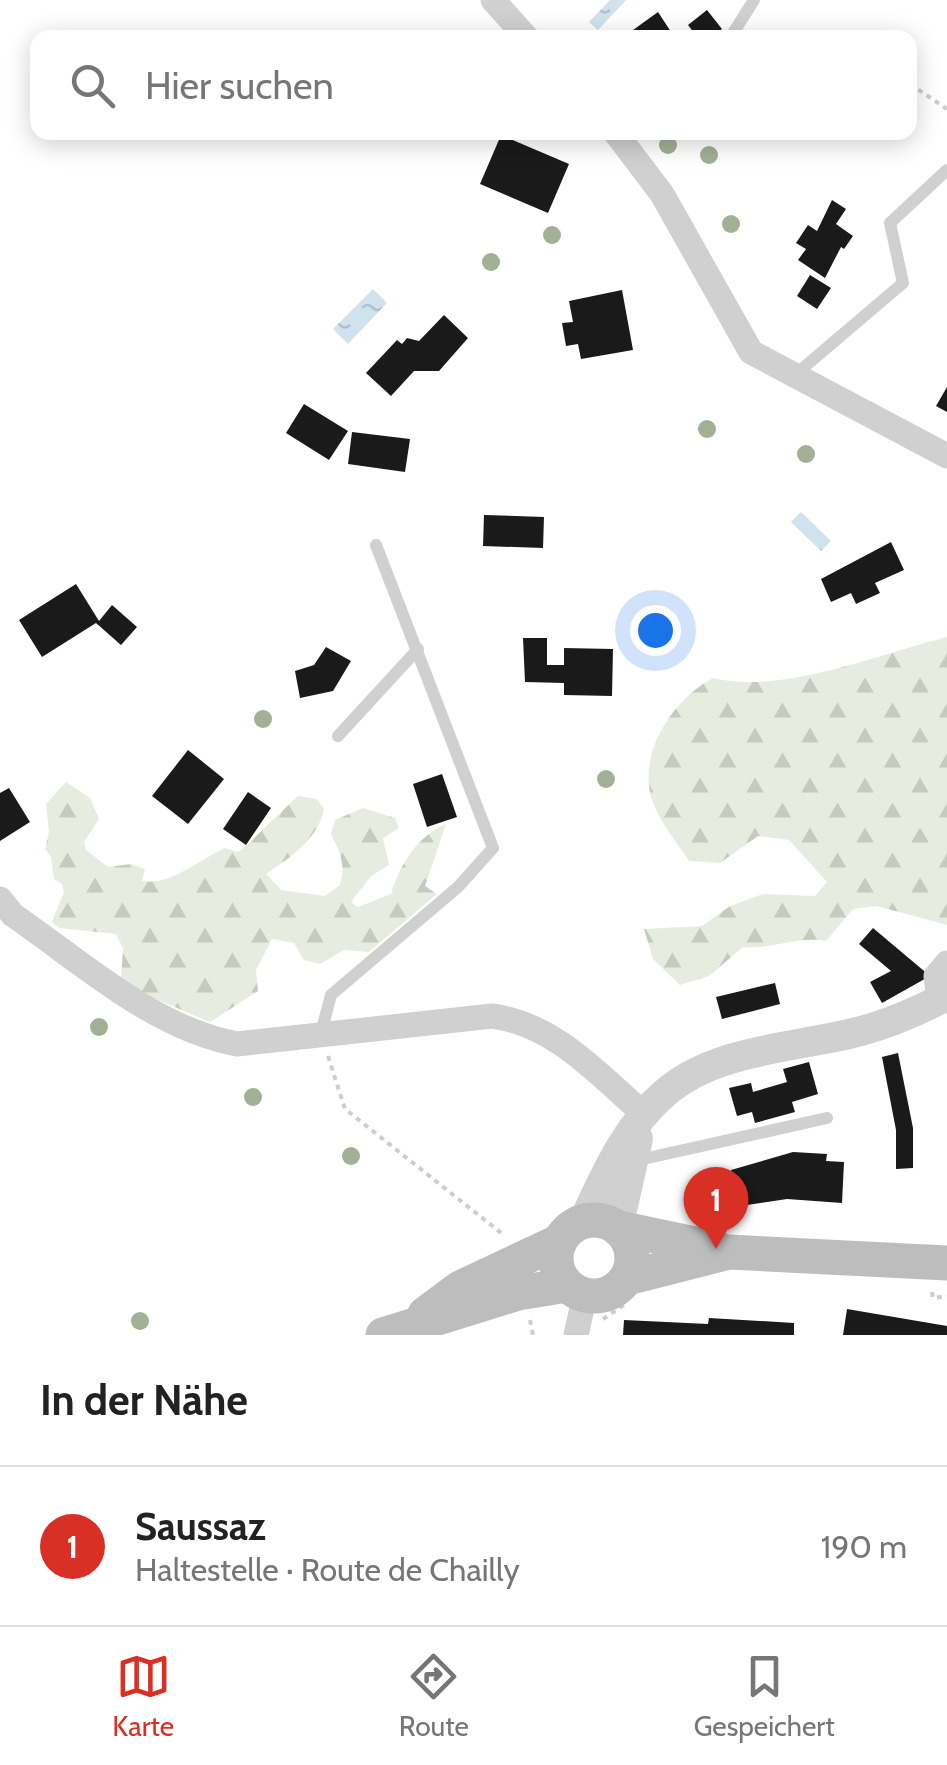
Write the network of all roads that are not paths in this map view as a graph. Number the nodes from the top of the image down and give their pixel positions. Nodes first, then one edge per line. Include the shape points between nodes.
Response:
1 (494, 0) edge
2 (754, 0) edge
3 (520, 30) edge
4 (735, 30) edge
5 (621, 140) edge
6 (947, 170) edge
7 (796, 374) junction
8 (947, 456) edge
9 (376, 545) dead end
10 (418, 649) junction
11 (338, 736) dead end
12 (0, 900) edge
13 (947, 963) edge
14 (943, 998) edge
15 (321, 1032) junction
16 (646, 1114) junction
17 (826, 1118) dead end
18 (630, 1162) junction
19 (618, 1228) junction
20 (571, 1232) junction
21 (729, 1252) junction
22 (939, 1275) edge
23 (627, 1278) junction
24 (576, 1290) junction
25 (396, 1331) edge
26 (576, 1335) edge

1 - 3 street
2 - 4 lane
5 - 7 street via 662,194 751,352
6 - 7 lane via 890,223 903,283
7 - 8 street
9 - 10 lane
10 - 11 lane
10 - 15 lane via 493,848 458,887 331,994
12 - 15 street via 13,916 197,1036 237,1044
13 - 14 street via 936,976
14 - 16 street via 864,1031 721,1063 685,1078
15 - 16 street via 513,1018 551,1035
16 - 18 street
16 - 20 street via 615,1153
17 - 18 lane
18 - 19 street
19 - 20 main road via 605,1221
19 - 21 main road
19 - 23 main road via 631,1248
20 - 24 main road via 557,1269
20 - 25 main road via 460,1288
21 - 22 main road
21 - 23 main road
23 - 24 main road via 610,1293
24 - 25 main road via 518,1293
24 - 26 street

